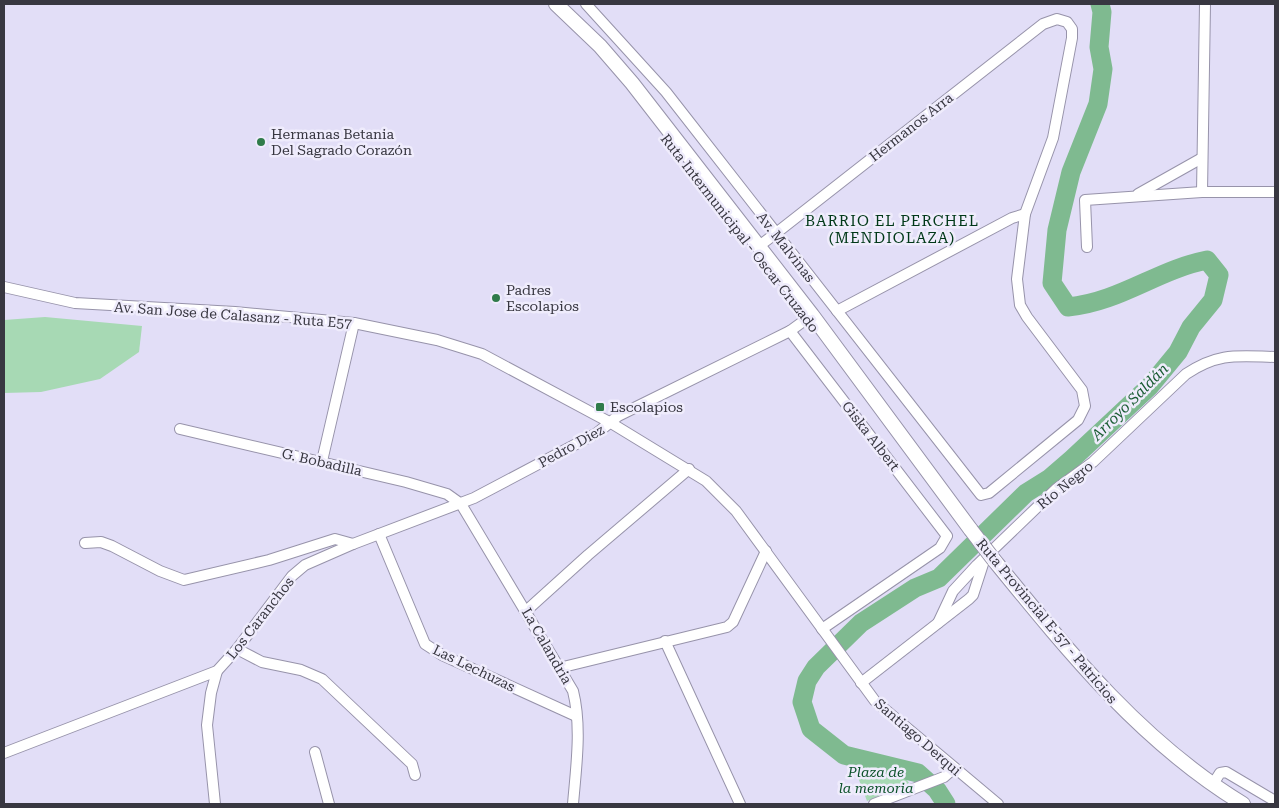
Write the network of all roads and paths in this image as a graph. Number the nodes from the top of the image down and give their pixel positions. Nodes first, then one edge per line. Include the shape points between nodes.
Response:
1 (546, 4) edge
2 (556, 4) edge
3 (586, 4) edge
4 (1205, 4) edge
5 (1202, 158) junction
6 (1202, 192) junction
7 (1275, 192) edge
8 (1136, 196) junction
9 (1025, 214) junction
10 (775, 234) junction
11 (759, 246) junction
12 (1087, 247) dead end
13 (5, 288) edge
14 (837, 311) junction
15 (809, 317) junction
16 (354, 324) junction
17 (790, 332) junction
18 (1275, 357) edge
19 (610, 423) junction
20 (180, 429) dead end
21 (322, 462) junction
22 (689, 469) junction
23 (461, 504) junction
24 (971, 530) joint
25 (379, 534) junction
26 (85, 543) dead end
27 (354, 544) junction
28 (766, 551) junction
29 (989, 559) junction
30 (526, 611) junction
31 (938, 623) junction
32 (822, 629) junction
33 (828, 639) joint
34 (665, 641) junction
35 (237, 649) junction
36 (560, 668) junction
37 (217, 671) junction
38 (861, 683) junction
39 (576, 716) junction
40 (315, 752) dead end
41 (4, 753) edge
42 (954, 769) junction
43 (415, 775) dead end
44 (1213, 784) junction
45 (1275, 801) edge
46 (215, 804) edge
47 (329, 804) edge
48 (573, 804) edge
49 (740, 804) edge
50 (874, 804) edge
51 (998, 804) edge
52 (1243, 804) edge

1 - 15 main road, Ruta Intermunicipal - Oscar Cruzado via 577,32 634,96
2 - 11 main road, Ruta Intermunicipal - Oscar Cruzado via 600,46 632,83
3 - 10 street, Av. Malvinas via 648,69
4 - 5 street
5 - 6 street
5 - 8 street
6 - 7 street
6 - 8 street
8 - 12 street via 1085,200
9 - 10 street, Hermanos Arra via 1053,138 1072,38 1072,29 1067,22 1058,19 1043,24
9 - 14 street
9 - 14 street, Av. Malvinas via 1017,279 1020,305 1082,390 1085,406 1078,420 989,493 981,494
10 - 11 street, Hermanos Arra
10 - 14 street, Av. Malvinas
11 - 15 main road, Ruta Intermunicipal - Oscar Cruzado
13 - 16 street, Av. San Jose de Calasanz - Ruta E57 via 75,302 236,312
15 - 17 street, Pedro Diez
15 - 24 main road, Ruta Intermunicipal - Oscar Cruzado via 903,436
16 - 19 street, Av. San Jose de Calasanz - Ruta E57 via 437,340 482,354
16 - 21 street
17 - 19 street, Pedro Diez via 618,416
17 - 32 street, Giska Albert via 946,536 940,548
18 - 29 street, Río Negro via 1223,356 1186,374 1093,462 1056,489
19 - 22 street, Av. San Jose de Calasanz - Ruta E57
19 - 23 street, Pedro Diez via 597,433
20 - 21 street, G. Bobadilla
21 - 23 street, G. Bobadilla via 447,494
22 - 28 street, Av. San Jose de Calasanz - Ruta E57 via 728,502
22 - 30 street
23 - 25 street, Los Caranchos
23 - 30 street, La Calandria
24 - 29 main road, Ruta Provincial E-57 - Patricios, bridge
25 - 27 street, Los Caranchos
25 - 39 street, Las Lechuzas via 425,644 442,655
26 - 27 street via 101,542 112,546 184,580 269,560 335,538
27 - 35 street, Los Caranchos via 304,565
28 - 32 street, Av. San Jose de Calasanz - Ruta E57
28 - 34 street via 733,622 721,629
29 - 31 street, Río Negro via 953,591
29 - 31 street, Río Negro via 972,595
29 - 44 main road, Ruta Provincial E-57 - Patricios via 1111,697 1155,740
30 - 36 street, La Calandria
31 - 38 street, Río Negro
32 - 33 street, Av. San Jose de Calasanz - Ruta E57
33 - 38 street, Santiago Derqui
34 - 36 street
34 - 49 street
35 - 37 street, Los Caranchos
35 - 43 street via 262,662 301,670 322,679 412,764
36 - 39 street, La Calandria via 573,691
37 - 41 street, Los Caranchos
37 - 46 street via 207,726
38 - 42 street, Santiago Derqui via 884,710
39 - 48 street, La Calandria
40 - 47 street
42 - 50 street via 944,777
42 - 51 street, Santiago Derqui
44 - 45 street via 1220,773 1226,772
44 - 52 main road, Ruta Provincial E-57 - Patricios

